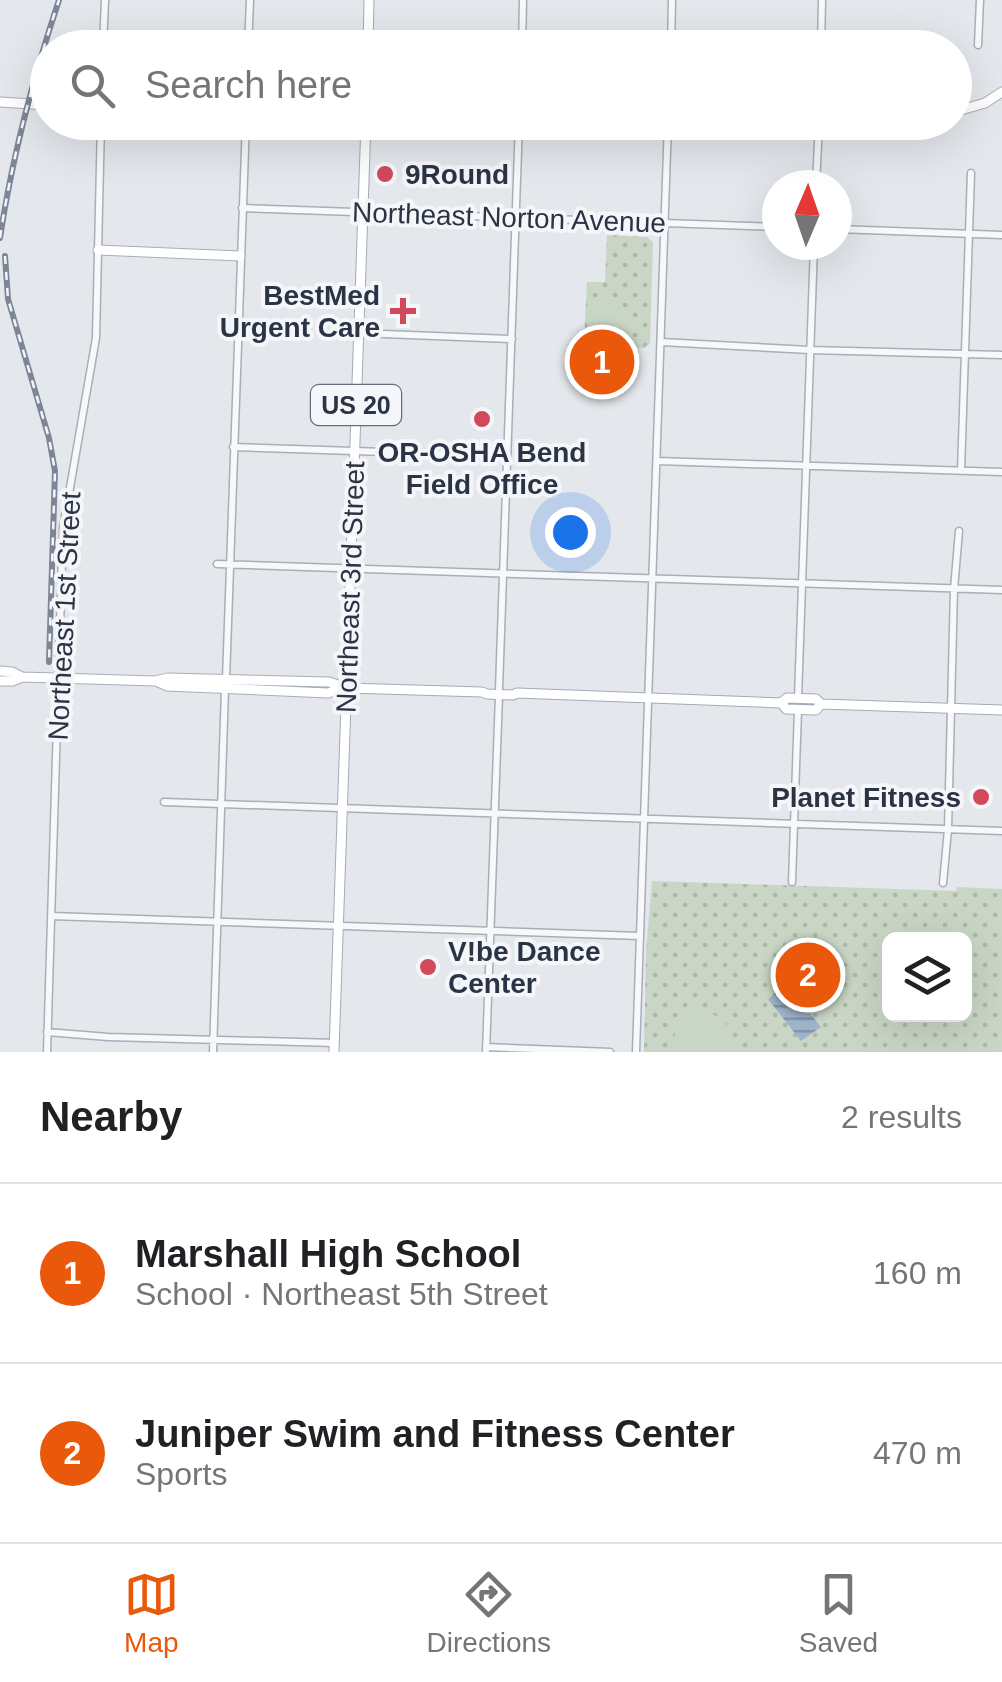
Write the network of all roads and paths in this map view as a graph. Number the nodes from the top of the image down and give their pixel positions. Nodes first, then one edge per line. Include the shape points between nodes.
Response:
1 (104, 0) edge
2 (250, 0) edge
3 (369, 0) edge
4 (523, 0) edge
5 (672, 0) edge
6 (822, 0) edge
7 (980, 0) edge
8 (103, 30) edge
9 (249, 30) edge
10 (368, 30) edge
11 (522, 30) edge
12 (671, 30) edge
13 (821, 30) edge
14 (978, 46) dead end
15 (1002, 92) edge
16 (0, 102) edge
17 (30, 104) edge
18 (972, 107) edge
19 (101, 140) edge
20 (245, 140) edge
21 (365, 140) edge
22 (518, 140) edge
23 (667, 140) edge
24 (818, 140) edge
25 (817, 170) edge
26 (971, 173) dead end
27 (242, 208) junction
28 (363, 212) junction
29 (516, 218) junction
30 (665, 223) junction
31 (762, 226) edge
32 (852, 229) edge
33 (969, 233) junction
34 (1002, 235) edge
35 (98, 250) junction
36 (240, 256) junction
37 (813, 260) edge
38 (359, 334) junction
39 (512, 339) junction
40 (661, 342) junction
41 (810, 350) junction
42 (964, 354) junction
43 (1002, 355) edge
44 (233, 447) junction
45 (354, 451) junction
46 (508, 456) junction
47 (657, 461) junction
48 (807, 467) junction
49 (961, 471) junction
50 (1002, 472) edge
51 (958, 532) dead end
52 (217, 564) dead end
53 (229, 564) junction
54 (350, 568) junction
55 (502, 573) junction
56 (653, 578) junction
57 (803, 583) junction
58 (954, 589) junction
59 (1002, 590) edge
60 (0, 672) edge
61 (22, 677) junction
62 (59, 677) junction
63 (0, 681) edge
64 (226, 684) junction
65 (347, 688) junction
66 (499, 692) junction
67 (650, 698) junction
68 (798, 704) junction
69 (950, 708) junction
70 (1002, 710) edge
71 (164, 802) dead end
72 (220, 804) junction
73 (342, 809) junction
74 (495, 814) junction
75 (645, 819) junction
76 (793, 824) junction
77 (948, 829) junction
78 (1002, 831) edge
79 (792, 882) dead end
80 (942, 883) dead end
81 (51, 916) junction
82 (217, 922) junction
83 (338, 926) junction
84 (490, 931) junction
85 (640, 936) junction
86 (47, 1032) junction
87 (213, 1039) junction
88 (335, 1048) edge
89 (486, 1050) edge
90 (47, 1052) edge
91 (213, 1052) edge
92 (610, 1052) edge
93 (636, 1052) edge

1 - 8 street
2 - 9 street
3 - 10 main road
4 - 11 street
5 - 12 street
6 - 13 street
7 - 14 street
15 - 18 main road
16 - 17 main road
19 - 35 street, Northeast 1st Street
20 - 27 street
21 - 28 main road, Northeast 3rd Street / US 20
22 - 29 street
23 - 30 street
24 - 25 street
26 - 33 street
27 - 28 street, Northeast Norton Avenue
27 - 36 street
28 - 29 street, Northeast Norton Avenue
28 - 38 main road, Northeast 3rd Street / US 20
29 - 30 street, Northeast Norton Avenue
29 - 39 street
30 - 31 street, Northeast Norton Avenue
30 - 40 street
32 - 33 street
33 - 34 street
33 - 42 street
35 - 36 main road
35 - 62 street, Northeast 1st Street via 94,357 64,528
36 - 44 street
37 - 41 street
38 - 39 street
38 - 45 main road, Northeast 3rd Street / US 20
39 - 46 street
40 - 41 street
40 - 47 street
41 - 42 street
41 - 48 street
42 - 43 street
42 - 49 street
44 - 45 street
44 - 53 street
45 - 46 street
45 - 54 main road, Northeast 3rd Street / US 20
46 - 55 street
47 - 48 street
47 - 56 street
48 - 49 street
48 - 57 street
49 - 50 street
51 - 58 street
52 - 53 street
53 - 54 street
53 - 64 street
54 - 55 street
54 - 65 main road, Northeast 3rd Street / US 20
55 - 56 street
55 - 66 street
56 - 57 street
56 - 67 street
57 - 58 street
57 - 68 street
58 - 59 street
58 - 69 street
60 - 61 main road
61 - 62 main road
61 - 63 main road
62 - 64 main road
62 - 81 street, Northeast 1st Street
64 - 65 main road via 329,682
64 - 72 street
65 - 66 main road
65 - 73 main road, Northeast 3rd Street
66 - 67 main road
66 - 74 street
67 - 68 main road via 781,702 786,710
67 - 75 street
68 - 69 main road via 816,710 821,704
68 - 76 street
69 - 70 main road
69 - 77 street
71 - 72 street
72 - 73 street
72 - 82 street
73 - 74 street
73 - 83 main road, Northeast 3rd Street
74 - 75 street
74 - 84 street
75 - 76 street
75 - 85 street
76 - 77 street
76 - 79 street
77 - 78 street
77 - 80 street
81 - 82 street
81 - 86 street, Northeast 1st Street
82 - 83 street
82 - 87 street
83 - 84 street
83 - 88 main road, Northeast 3rd Street
84 - 85 street
84 - 89 street
85 - 93 street
86 - 87 street
86 - 90 street, Northeast 1st Street
87 - 88 street
87 - 91 street
89 - 92 street

